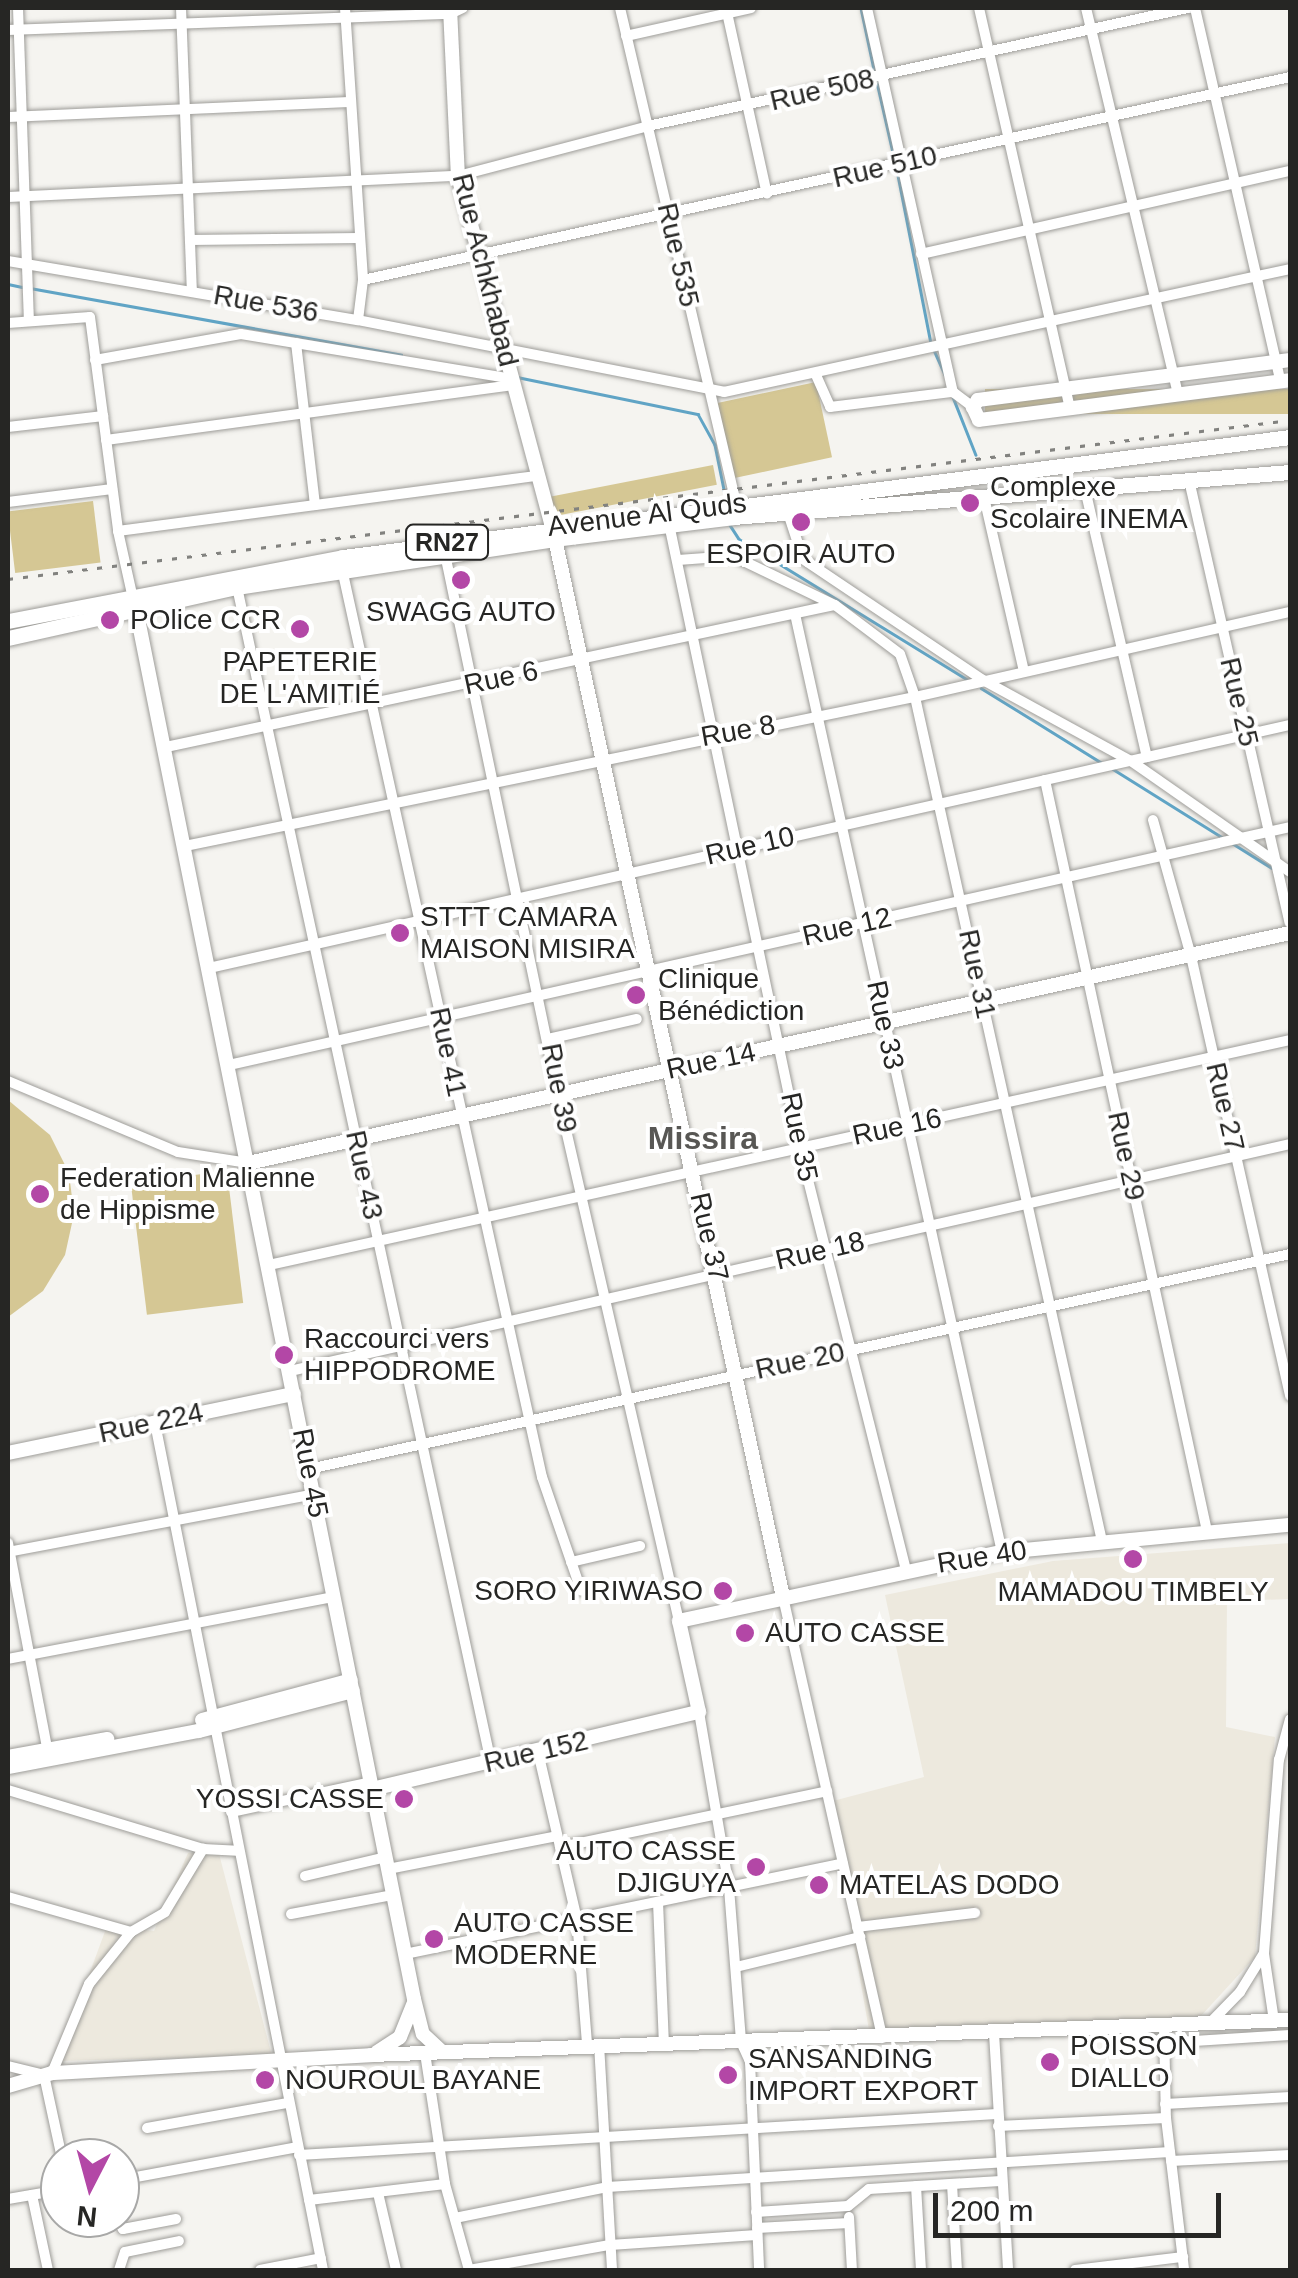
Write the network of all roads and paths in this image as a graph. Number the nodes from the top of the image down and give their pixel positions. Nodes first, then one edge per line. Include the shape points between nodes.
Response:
1 (18, 8) edge
2 (181, 8) edge
3 (620, 8) edge
4 (750, 8) edge
5 (867, 8) edge
6 (979, 8) edge
7 (1086, 8) edge
8 (1192, 8) edge
9 (454, 10) edge
10 (726, 10) edge
11 (346, 12) edge
12 (182, 23) junction
13 (1092, 29) junction
14 (13, 30) edge
15 (626, 36) junction
16 (988, 52) junction
17 (884, 76) junction
18 (1290, 77) edge
19 (1215, 94) junction
20 (350, 102) junction
21 (748, 106) junction
22 (185, 109) junction
23 (20, 116) junction
24 (8, 117) edge
25 (1112, 117) junction
26 (648, 126) junction
27 (1008, 140) junction
28 (896, 165) junction
29 (1290, 172) edge
30 (458, 176) junction
31 (353, 181) junction
32 (1235, 184) junction
33 (188, 188) junction
34 (767, 194) junction
35 (24, 196) junction
36 (8, 197) edge
37 (1132, 207) junction
38 (669, 216) junction
39 (1028, 230) junction
40 (358, 238) junction
41 (190, 240) junction
42 (921, 254) junction
43 (480, 258) junction
44 (8, 261) edge
45 (1290, 270) edge
46 (27, 271) junction
47 (1257, 277) junction
48 (363, 280) junction
49 (192, 291) junction
50 (1156, 300) junction
51 (358, 320) junction
52 (30, 321) junction
53 (8, 323) edge
54 (1050, 324) junction
55 (296, 343) junction
56 (942, 348) junction
57 (504, 349) junction
58 (95, 360) junction
59 (1283, 361) edge
60 (816, 375) junction
61 (1174, 375) junction
62 (1286, 381) edge
63 (513, 382) junction
64 (710, 389) junction
65 (1065, 389) junction
66 (952, 392) junction
67 (1178, 395) junction
68 (973, 407) junction
69 (1070, 408) junction
70 (304, 413) junction
71 (102, 416) junction
72 (8, 427) edge
73 (1290, 436) edge
74 (106, 440) junction
75 (1290, 472) edge
76 (538, 476) junction
77 (1190, 480) junction
78 (1085, 488) junction
79 (112, 489) junction
80 (984, 496) junction
81 (8, 502) edge
82 (315, 505) junction
83 (727, 510) junction
84 (788, 513) junction
85 (669, 524) junction
86 (118, 531) junction
87 (554, 533) junction
88 (444, 554) junction
89 (678, 560) junction
90 (342, 568) junction
91 (238, 587) junction
92 (132, 594) junction
93 (835, 604) junction
94 (136, 611) junction
95 (1290, 612) edge
96 (795, 614) junction
97 (8, 621) edge
98 (1221, 627) junction
99 (8, 638) edge
100 (694, 638) junction
101 (1122, 648) junction
102 (582, 660) junction
103 (1024, 671) junction
104 (982, 680) junction
105 (472, 684) junction
106 (916, 697) junction
107 (372, 705) junction
108 (818, 717) junction
109 (1290, 725) edge
110 (267, 726) junction
111 (714, 734) junction
112 (1246, 735) junction
113 (166, 746) junction
114 (1147, 757) junction
115 (602, 758) junction
116 (1130, 761) junction
117 (1045, 780) junction
118 (494, 781) junction
119 (393, 802) junction
120 (939, 804) junction
121 (1153, 820) dead end
122 (289, 824) junction
123 (842, 826) junction
124 (1290, 827) edge
125 (1269, 832) junction
126 (1240, 839) junction
127 (186, 846) junction
128 (740, 848) junction
129 (1163, 856) junction
130 (1277, 864) junction
131 (1290, 872) edge
132 (627, 874) junction
133 (1064, 878) junction
134 (520, 898) junction
135 (961, 901) junction
136 (419, 920) junction
137 (863, 923) junction
138 (1290, 923) edge
139 (1290, 933) edge
140 (314, 944) junction
141 (761, 946) junction
142 (1191, 956) junction
143 (209, 968) junction
144 (648, 972) junction
145 (1088, 978) junction
146 (541, 996) junction
147 (983, 1002) junction
148 (440, 1018) junction
149 (637, 1019) dead end
150 (885, 1023) junction
151 (548, 1039) junction
152 (1290, 1040) edge
153 (336, 1042) junction
154 (779, 1046) junction
155 (1214, 1057) junction
156 (229, 1066) junction
157 (672, 1070) junction
158 (1110, 1080) junction
159 (8, 1081) edge
160 (558, 1095) junction
161 (1005, 1103) junction
162 (462, 1116) junction
163 (907, 1124) junction
164 (356, 1139) junction
165 (1290, 1144) edge
166 (800, 1148) junction
167 (1236, 1156) junction
168 (248, 1163) junction
169 (694, 1171) junction
170 (1131, 1181) junction
171 (582, 1196) junction
172 (1028, 1204) junction
173 (484, 1218) junction
174 (930, 1227) junction
175 (379, 1240) junction
176 (824, 1250) junction
177 (1290, 1254) edge
178 (1260, 1260) junction
179 (268, 1265) junction
180 (717, 1274) junction
181 (1153, 1284) junction
182 (606, 1300) junction
183 (1050, 1306) junction
184 (507, 1322) junction
185 (952, 1328) junction
186 (401, 1346) junction
187 (849, 1350) junction
188 (290, 1371) junction
189 (740, 1374) junction
190 (294, 1394) junction
191 (1290, 1396) edge
192 (630, 1398) junction
193 (529, 1420) junction
194 (155, 1423) junction
195 (422, 1444) junction
196 (8, 1453) edge
197 (309, 1469) junction
198 (314, 1494) junction
199 (174, 1521) junction
200 (1290, 1525) edge
201 (1207, 1531) junction
202 (1290, 1534) edge
203 (1102, 1541) junction
204 (640, 1546) dead end
205 (8, 1549) edge
206 (1002, 1552) junction
207 (571, 1562) junction
208 (906, 1570) junction
209 (581, 1590) dead end
210 (334, 1597) junction
211 (784, 1601) junction
212 (194, 1623) junction
213 (680, 1625) junction
214 (29, 1655) junction
215 (8, 1659) edge
216 (352, 1685) junction
217 (698, 1712) junction
218 (1290, 1719) edge
219 (213, 1722) junction
220 (538, 1752) junction
221 (49, 1755) junction
222 (9, 1758) edge
223 (491, 1762) junction
224 (372, 1786) junction
225 (8, 1790) edge
226 (827, 1790) junction
227 (719, 1810) junction
228 (231, 1812) junction
229 (559, 1842) junction
230 (203, 1850) junction
231 (238, 1850) junction
232 (387, 1863) junction
233 (843, 1864) junction
234 (305, 1876) dead end
235 (729, 1888) junction
236 (393, 1895) junction
237 (8, 1896) edge
238 (658, 1902) junction
239 (975, 1912) dead end
240 (291, 1914) dead end
241 (577, 1919) junction
242 (131, 1932) junction
243 (858, 1932) junction
244 (1264, 1953) junction
245 (405, 1954) junction
246 (736, 1967) junction
247 (414, 1999) junction
248 (1290, 2020) edge
249 (1274, 2021) junction
250 (1208, 2024) junction
251 (1164, 2026) junction
252 (1122, 2028) junction
253 (994, 2034) junction
254 (1290, 2035) edge
255 (882, 2038) junction
256 (740, 2042) junction
257 (664, 2043) junction
258 (1162, 2043) junction
259 (593, 2044) junction
260 (425, 2052) junction
261 (441, 2052) junction
262 (371, 2054) junction
263 (279, 2061) junction
264 (8, 2066) edge
265 (48, 2074) junction
266 (8, 2086) edge
267 (1290, 2097) edge
268 (288, 2103) junction
269 (1165, 2104) junction
270 (1166, 2118) junction
271 (997, 2120) junction
272 (147, 2128) dead end
273 (752, 2128) junction
274 (605, 2137) junction
275 (59, 2138) edge
276 (441, 2147) junction
277 (299, 2152) junction
278 (1290, 2155) edge
279 (1171, 2156) junction
280 (1000, 2164) junction
281 (140, 2177) edge
282 (754, 2178) junction
283 (1002, 2181) junction
284 (446, 2184) junction
285 (952, 2184) junction
286 (916, 2186) junction
287 (607, 2188) junction
288 (378, 2193) junction
289 (40, 2194) edge
290 (32, 2195) junction
291 (8, 2199) edge
292 (309, 2200) junction
293 (848, 2206) junction
294 (756, 2212) junction
295 (455, 2218) junction
296 (176, 2219) dead end
297 (849, 2223) junction
298 (140, 2226) edge
299 (757, 2232) junction
300 (179, 2242) dead end
301 (610, 2245) junction
302 (320, 2258) junction
303 (1183, 2258) junction
304 (48, 2270) edge
305 (119, 2270) edge
306 (263, 2270) edge
307 (323, 2270) edge
308 (396, 2270) edge
309 (469, 2270) edge
310 (612, 2270) edge
311 (759, 2270) edge
312 (852, 2270) edge
313 (921, 2270) edge
314 (957, 2270) edge
315 (1008, 2270) edge
316 (1076, 2270) edge
317 (1184, 2270) edge

1 - 14 street
2 - 12 street
3 - 15 street, Rue 535
4 - 10 street
5 - 17 street
6 - 16 street
7 - 13 street
8 - 13 street, Rue 508
8 - 19 street
9 - 11 street
9 - 30 street, Rue Achkhabad
10 - 15 street
10 - 21 street
11 - 12 street
11 - 20 street
12 - 14 street
12 - 22 street
13 - 16 street, Rue 508
13 - 25 street
14 - 23 street
15 - 26 street, Rue 535
16 - 17 street, Rue 508
16 - 27 street
17 - 21 street, Rue 508
17 - 28 street
18 - 19 street, Rue 510
19 - 25 street, Rue 510
19 - 32 street
20 - 22 street
20 - 31 street
21 - 26 street, Rue 508
21 - 34 street
22 - 23 street
22 - 33 street
23 - 24 street
23 - 35 street
25 - 27 street, Rue 510
25 - 37 street
26 - 30 street, Rue 508
26 - 38 street, Rue 535
27 - 28 street, Rue 510
27 - 39 street
28 - 34 street, Rue 510
28 - 42 street
29 - 32 street
30 - 31 street, Rue 508
30 - 43 street, Rue Achkhabad
31 - 33 street, Rue 508
31 - 40 street
32 - 37 street
32 - 47 street
33 - 35 street, Rue 508
33 - 41 street
34 - 38 street, Rue 510
35 - 36 street, Rue 508
35 - 46 street
37 - 39 street
37 - 50 street
38 - 43 street, Rue 510
38 - 64 street, Rue 535
39 - 42 street
39 - 54 street
40 - 41 street
40 - 48 street
41 - 49 street
42 - 56 street
43 - 48 street, Rue 510
43 - 57 street, Rue Achkhabad
44 - 46 street, Rue 536
45 - 47 street
46 - 49 street, Rue 536
46 - 52 street
47 - 50 street
47 - 59 street
48 - 51 street
49 - 51 street, Rue 536
50 - 54 street
50 - 61 street
51 - 57 street, Rue 536
52 - 53 street
52 - 58 street via 90,317
54 - 56 street
54 - 65 street
55 - 58 street via 241,334
55 - 63 street
55 - 70 street
56 - 60 street, Rue 536
56 - 66 street
57 - 63 street, Rue Achkhabad
57 - 64 street, Rue 536
58 - 71 street
59 - 61 street
59 - 62 street
60 - 64 street, Rue 536 via 743,392
60 - 66 street via 830,407
61 - 65 street
61 - 67 street
62 - 67 street
63 - 70 street
63 - 76 street, Rue Achkhabad
64 - 83 street, Rue 535
65 - 68 street via 978,400
65 - 69 street
66 - 68 street
67 - 69 street
68 - 69 street via 979,420
70 - 74 street
70 - 82 street
71 - 72 street
71 - 74 street
73 - 83 main road, Avenue Al Quds / RN27
74 - 79 street
75 - 77 main road, Avenue Al Quds / RN27
76 - 82 street
76 - 87 street, Rue Achkhabad
77 - 78 main road, Avenue Al Quds / RN27
77 - 98 street, Rue 25
78 - 80 main road, Avenue Al Quds / RN27
78 - 101 street
79 - 81 street
79 - 86 street
80 - 84 main road, Avenue Al Quds / RN27
80 - 103 street
82 - 86 street
83 - 84 main road, Avenue Al Quds / RN27
83 - 85 main road, Avenue Al Quds / RN27
83 - 87 main road, Avenue Al Quds / RN27
84 - 104 street via 803,558
85 - 87 main road, Avenue Al Quds / RN27
85 - 89 street, Rue 35
86 - 92 street
87 - 88 main road, Avenue Al Quds / RN27
87 - 92 main road, Avenue Al Quds / RN27
87 - 102 street, Rue 37
88 - 90 main road, Avenue Al Quds / RN27
88 - 105 street, Rue 39
89 - 93 street, Rue 31 via 733,556
89 - 100 street, Rue 35
90 - 91 main road, Avenue Al Quds / RN27
90 - 107 street, Rue 41
91 - 94 main road, Avenue Al Quds / RN27
91 - 110 street, Rue 43
92 - 94 street, Rue 45
92 - 97 main road, Avenue Al Quds / RN27
93 - 96 street, Rue 6
93 - 106 street, Rue 31 via 900,654
94 - 99 main road, Avenue Al Quds / RN27
94 - 113 street, Rue 45
95 - 98 street, Rue 8
96 - 100 street, Rue 6
96 - 108 street, Rue 33
98 - 101 street, Rue 8
98 - 112 street, Rue 25
100 - 102 street, Rue 6
100 - 111 street, Rue 35
101 - 103 street, Rue 8
101 - 114 street
102 - 105 street, Rue 6
102 - 115 street, Rue 37
103 - 104 street, Rue 8
104 - 106 street, Rue 8
104 - 116 street
105 - 107 street, Rue 6
105 - 118 street, Rue 39
106 - 108 street, Rue 8
106 - 120 street, Rue 31
107 - 110 street, Rue 6
107 - 119 street, Rue 41
108 - 111 street, Rue 8
108 - 123 street, Rue 33
109 - 112 street, Rue 10
110 - 113 street, Rue 6
110 - 122 street, Rue 43
111 - 115 street, Rue 8
111 - 128 street, Rue 35
112 - 114 street, Rue 10
112 - 125 street, Rue 25
113 - 127 street, Rue 45
114 - 116 street, Rue 10
115 - 118 street, Rue 8
115 - 132 street, Rue 37
116 - 117 street, Rue 10
116 - 126 street
117 - 120 street, Rue 10
117 - 133 street, Rue 29
118 - 119 street, Rue 8
118 - 134 street, Rue 39
119 - 122 street, Rue 8
119 - 136 street, Rue 41
120 - 123 street, Rue 10
120 - 135 street, Rue 31
121 - 129 street, Rue 27
122 - 127 street, Rue 8
122 - 140 street, Rue 43
123 - 128 street, Rue 10
123 - 137 street, Rue 33
124 - 125 street, Rue 12
125 - 126 street, Rue 12
125 - 130 street, Rue 25
126 - 129 street, Rue 12
126 - 130 street
127 - 143 street, Rue 45
128 - 132 street, Rue 10
128 - 141 street, Rue 35
129 - 133 street, Rue 12
129 - 142 street, Rue 27
130 - 131 street
130 - 138 street, Rue 25
132 - 134 street, Rue 10
132 - 144 street, Rue 37
133 - 135 street, Rue 12
133 - 145 street, Rue 29
134 - 136 street, Rue 10
134 - 146 street, Rue 39
135 - 137 street, Rue 12
135 - 147 street, Rue 31
136 - 140 street, Rue 10
136 - 148 street, Rue 41
137 - 141 street, Rue 12
137 - 150 street, Rue 33
139 - 142 street, Rue 14
140 - 143 street, Rue 10
140 - 153 street, Rue 43
141 - 144 street, Rue 12
141 - 154 street, Rue 35
142 - 145 street, Rue 14
142 - 155 street, Rue 27
143 - 156 street, Rue 45
144 - 146 street, Rue 12
144 - 157 street, Rue 37
145 - 147 street, Rue 14
145 - 158 street, Rue 29
146 - 148 street, Rue 12
146 - 151 street, Rue 39
147 - 150 street, Rue 14
147 - 161 street, Rue 31
148 - 153 street, Rue 12
148 - 162 street, Rue 41
149 - 151 street
150 - 154 street, Rue 14
150 - 163 street, Rue 33
151 - 160 street, Rue 39
152 - 155 street, Rue 16
153 - 156 street, Rue 12
153 - 164 street, Rue 43
154 - 157 street, Rue 14
154 - 166 street, Rue 35
155 - 158 street, Rue 16
155 - 167 street, Rue 27
156 - 168 street, Rue 45
157 - 160 street, Rue 14
157 - 169 street, Rue 37
158 - 161 street, Rue 16
158 - 170 street, Rue 29
159 - 168 street via 178,1152
160 - 162 street, Rue 14
160 - 171 street, Rue 39
161 - 163 street, Rue 16
161 - 172 street, Rue 31
162 - 164 street, Rue 14
162 - 173 street, Rue 41
163 - 166 street, Rue 16
163 - 174 street, Rue 33
164 - 168 street, Rue 14
164 - 175 street, Rue 43
165 - 167 street, Rue 18
166 - 169 street, Rue 16
166 - 176 street, Rue 35
167 - 170 street, Rue 18
167 - 178 street, Rue 27
168 - 179 street, Rue 45
169 - 171 street, Rue 16
169 - 180 street, Rue 37
170 - 172 street, Rue 18
170 - 181 street, Rue 29
171 - 173 street, Rue 16
171 - 182 street, Rue 39
172 - 174 street, Rue 18
172 - 183 street, Rue 31
173 - 175 street, Rue 16
173 - 184 street, Rue 41
174 - 176 street, Rue 18
174 - 185 street, Rue 33
175 - 179 street, Rue 16
175 - 186 street, Rue 43
176 - 180 street, Rue 18
176 - 187 street, Rue 35
177 - 178 street, Rue 20
178 - 181 street, Rue 20
178 - 191 street, Rue 27
179 - 188 street, Rue 45
180 - 182 street, Rue 18
180 - 189 street, Rue 37
181 - 183 street, Rue 20
181 - 201 street, Rue 29
182 - 184 street, Rue 18
182 - 192 street, Rue 39
183 - 185 street, Rue 20
183 - 203 street, Rue 31
184 - 186 street, Rue 18
184 - 193 street, Rue 41
185 - 187 street, Rue 20
185 - 206 street, Rue 33
186 - 188 street, Rue 18
186 - 195 street, Rue 43
187 - 189 street, Rue 20
187 - 208 street, Rue 35
188 - 190 street, Rue 45
189 - 192 street, Rue 20
189 - 211 street, Rue 37
190 - 194 street, Rue 224
190 - 197 street, Rue 45
192 - 193 street, Rue 20
192 - 213 street, Rue 39
193 - 195 street, Rue 20
193 - 207 street, Rue 41
194 - 196 street, Rue 224
194 - 199 street
195 - 197 street, Rue 20
195 - 223 street, Rue 43
197 - 198 street, Rue 45
198 - 199 street
198 - 210 street, Rue 45
199 - 205 street
199 - 212 street
200 - 201 street, Rue 40
201 - 203 street, Rue 40
202 - 211 street, Rue 40 via 1004,1560
203 - 206 street, Rue 40
204 - 207 street
205 - 214 street
206 - 208 street, Rue 40
207 - 209 street, Rue 41
208 - 211 street, Rue 40
210 - 212 street
210 - 216 street, Rue 45
211 - 213 street, Rue 40
211 - 226 street
212 - 214 street
212 - 219 street
213 - 217 street
214 - 215 street
214 - 221 street
216 - 219 street
216 - 224 street, Rue 45
217 - 220 street, Rue 152
217 - 227 street
218 - 244 street via 1279,1760
219 - 221 street
219 - 228 street
220 - 223 street, Rue 152
220 - 229 street
221 - 222 street
223 - 224 street, Rue 152
224 - 228 street
224 - 232 street, Rue 45
225 - 230 street
226 - 227 street
226 - 233 street
227 - 229 street
227 - 235 street
228 - 231 street
229 - 232 street
229 - 241 street
230 - 231 street
230 - 242 street via 166,1912
231 - 263 street
232 - 234 street
232 - 236 street, Rue 45
233 - 235 street
233 - 243 street
235 - 238 street
235 - 246 street
236 - 240 street
236 - 245 street, Rue 45
237 - 242 street
238 - 241 street
238 - 257 street
239 - 243 street
241 - 245 street
241 - 259 street
242 - 265 street via 72,2010
243 - 246 street
243 - 255 street
244 - 249 street
244 - 250 street via 1240,1992
245 - 247 street, Rue 45
246 - 256 street
247 - 261 street, Rue 45 via 422,2034
247 - 262 street via 400,2037
248 - 249 street
249 - 250 street
250 - 251 street
251 - 252 street
251 - 258 street
252 - 253 street
252 - 258 street
253 - 255 street
253 - 271 street
254 - 258 street
255 - 256 street
256 - 257 street
256 - 273 street via 750,2061
257 - 259 street
258 - 269 street
259 - 261 street
259 - 274 street
260 - 261 street
260 - 262 street
260 - 276 street
262 - 263 street
263 - 265 street
263 - 268 street
264 - 265 street
265 - 266 street
265 - 275 street
267 - 269 street
268 - 272 street
268 - 277 street
269 - 270 street
270 - 271 street
270 - 279 street
271 - 273 street
271 - 280 street
273 - 274 street
273 - 282 street
274 - 276 street
274 - 287 street
276 - 277 street
276 - 284 street
277 - 281 street
277 - 292 street
278 - 279 street
279 - 280 street
279 - 303 street
280 - 282 street
280 - 283 street
282 - 287 street
282 - 294 street
283 - 285 street
283 - 315 street
284 - 288 street
284 - 295 street
285 - 286 street
285 - 314 street
286 - 293 street via 869,2189
286 - 313 street
287 - 295 street
287 - 301 street
288 - 292 street
288 - 308 street
289 - 290 street
290 - 291 street
290 - 304 street
292 - 302 street
293 - 294 street
293 - 297 street
294 - 299 street
295 - 309 street
296 - 298 street
297 - 299 street
297 - 312 street
299 - 301 street
299 - 311 street
300 - 305 street via 126,2252
301 - 309 street
301 - 310 street
302 - 306 street
302 - 307 street
303 - 316 street
303 - 317 street

